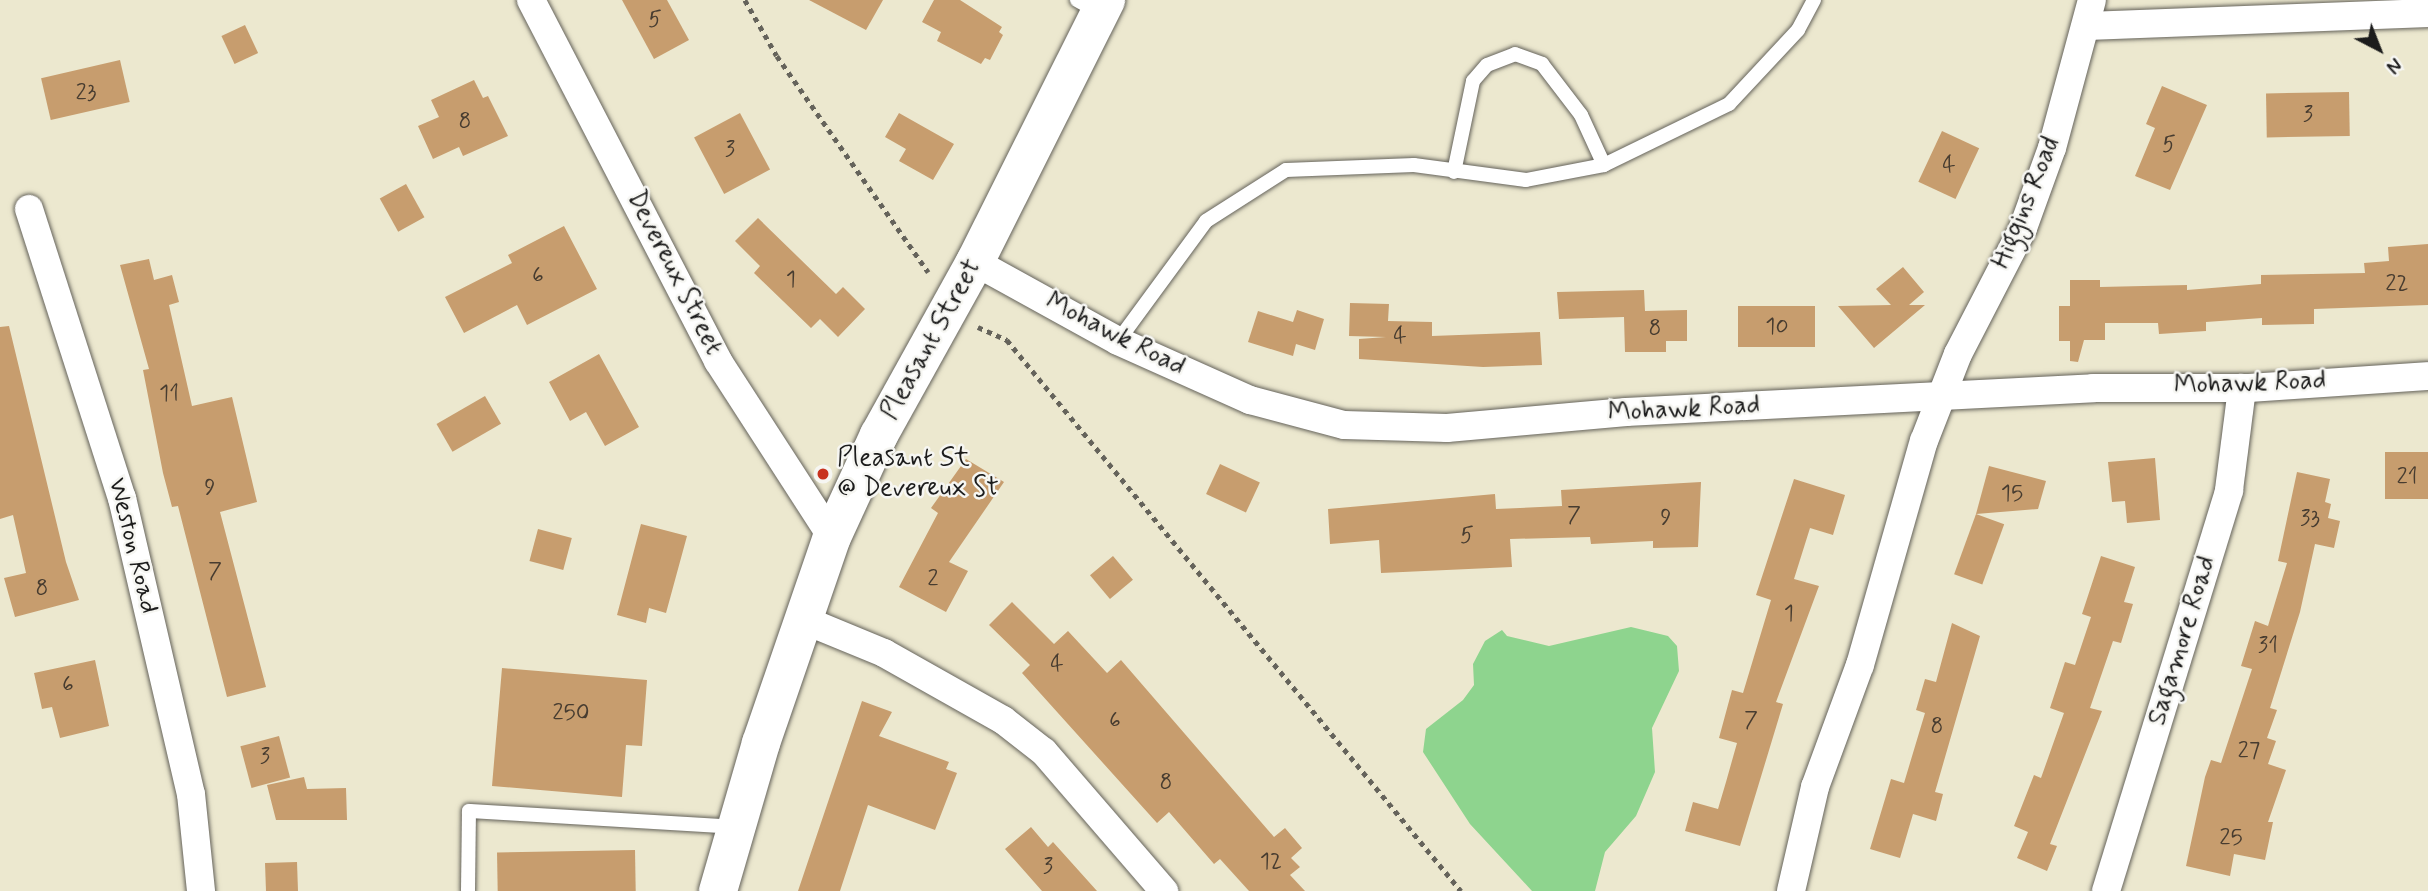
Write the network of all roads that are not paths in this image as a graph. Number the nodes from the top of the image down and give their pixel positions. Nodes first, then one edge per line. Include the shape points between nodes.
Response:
1 (531, 0) edge
2 (1814, 0) edge
3 (1094, 4) edge
4 (2090, 13) edge
5 (2428, 13) edge
6 (1604, 165) junction
7 (1454, 172) junction
8 (29, 209) dead end
9 (975, 262) junction
10 (1118, 341) junction
11 (2428, 376) edge
12 (2242, 388) junction
13 (1941, 397) junction
14 (832, 537) junction
15 (804, 620) junction
16 (737, 827) junction
17 (201, 891) edge
18 (468, 891) edge
19 (718, 891) edge
20 (1164, 891) edge
21 (1791, 891) edge
22 (2106, 891) edge

1 - 14 street, Devereux Street via 718,360
2 - 6 lane via 1798,30 1729,104
3 - 9 main road, Pleasant Street
4 - 5 street
4 - 13 street, Higgins Road via 2023,228
6 - 7 lane via 1525,180
6 - 7 lane via 1581,115 1542,64 1515,54 1487,65 1473,81
7 - 10 lane via 1413,165 1286,170 1206,221
8 - 17 street, Weston Road via 122,498 191,794
9 - 10 street, Mohawk Road
9 - 14 main road, Pleasant Street via 879,435
10 - 13 street, Mohawk Road via 1250,400 1345,425 1447,428 1626,412
11 - 12 street, Mohawk Road
12 - 13 street, Mohawk Road via 2092,388
12 - 22 street, Sagamore Road via 2229,490
13 - 21 street via 1924,441 1860,665 1815,787
14 - 15 main road, Pleasant Street
15 - 16 main road, Pleasant Street
15 - 20 street via 884,653 1003,720 1044,752
16 - 18 lane via 468,811
16 - 19 main road, Pleasant Street

